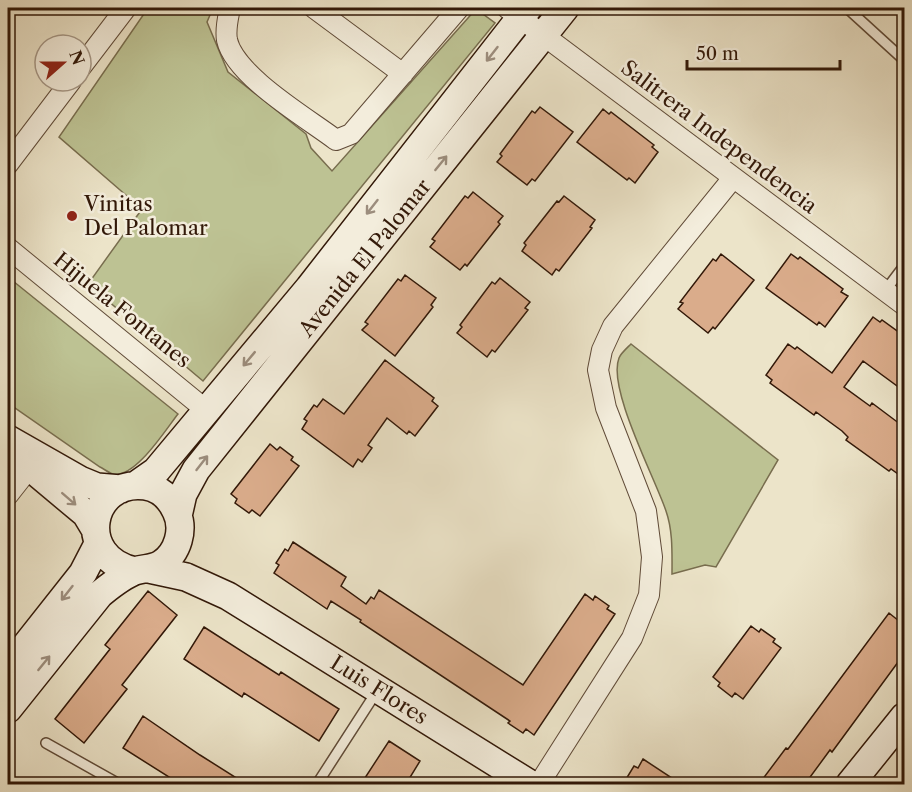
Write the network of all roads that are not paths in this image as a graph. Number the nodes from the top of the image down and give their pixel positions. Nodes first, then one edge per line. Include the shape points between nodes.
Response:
1 (126, 8) edge
2 (230, 8) edge
3 (314, 8) edge
4 (459, 8) edge
5 (565, 8) edge
6 (847, 8) edge
7 (518, 11) edge
8 (543, 36) junction
9 (93, 52) edge
10 (904, 60) edge
11 (404, 74) junction
12 (62, 93) edge
13 (8, 164) edge
14 (733, 178) junction
15 (8, 248) edge
16 (904, 266) edge
17 (885, 291) junction
18 (904, 305) edge
19 (206, 410) junction
20 (8, 439) edge
21 (8, 449) edge
22 (30, 467) junction
23 (128, 487) junction
24 (8, 495) edge
25 (179, 526) junction
26 (97, 536) junction
27 (142, 570) junction
28 (228, 596) junction
29 (8, 668) edge
30 (378, 689) junction
31 (8, 709) edge
32 (904, 717) edge
33 (46, 743) dead end
34 (119, 784) edge
35 (316, 784) edge
36 (530, 784) edge
37 (539, 784) edge
38 (849, 784) edge

1 - 9 street
2 - 11 street via 227,41 236,59 251,77 336,140 351,134
3 - 11 street
4 - 11 street
5 - 8 street, Avenida El Palomar
6 - 10 lane
7 - 8 street, Salitrera Independencia
7 -> 19 street, Avenida El Palomar via 309,288
8 - 14 street, Salitrera Independencia
25 -> 8 street, Avenida El Palomar via 183,494 196,470
12 - 13 street
14 - 17 street, Salitrera Independencia
14 - 37 street via 613,326 602,350 598,370 606,408 646,511 652,557 649,595 632,638
15 - 19 street, Hijuela Fontanes
16 - 17 lane
17 - 18 street, Salitrera Independencia
19 - 23 street, Avenida El Palomar via 156,471
20 - 23 street via 97,487
21 - 22 street
22 - 24 street
22 -> 26 street via 86,514
23 - 25 street via 150,487 163,494 172,504
23 - 26 street via 109,496 100,508 95,522
25 - 27 street via 171,555 161,564
25 - 28 street, Luis Flores via 184,553
26 - 27 street via 101,550 111,561 122,568
26 -> 29 street via 92,560
27 - 28 street, Luis Flores via 171,572
31 -> 27 street via 100,594
28 - 30 street, Luis Flores
30 - 35 lane
30 - 36 street, Luis Flores
32 - 38 street
33 - 34 lane

